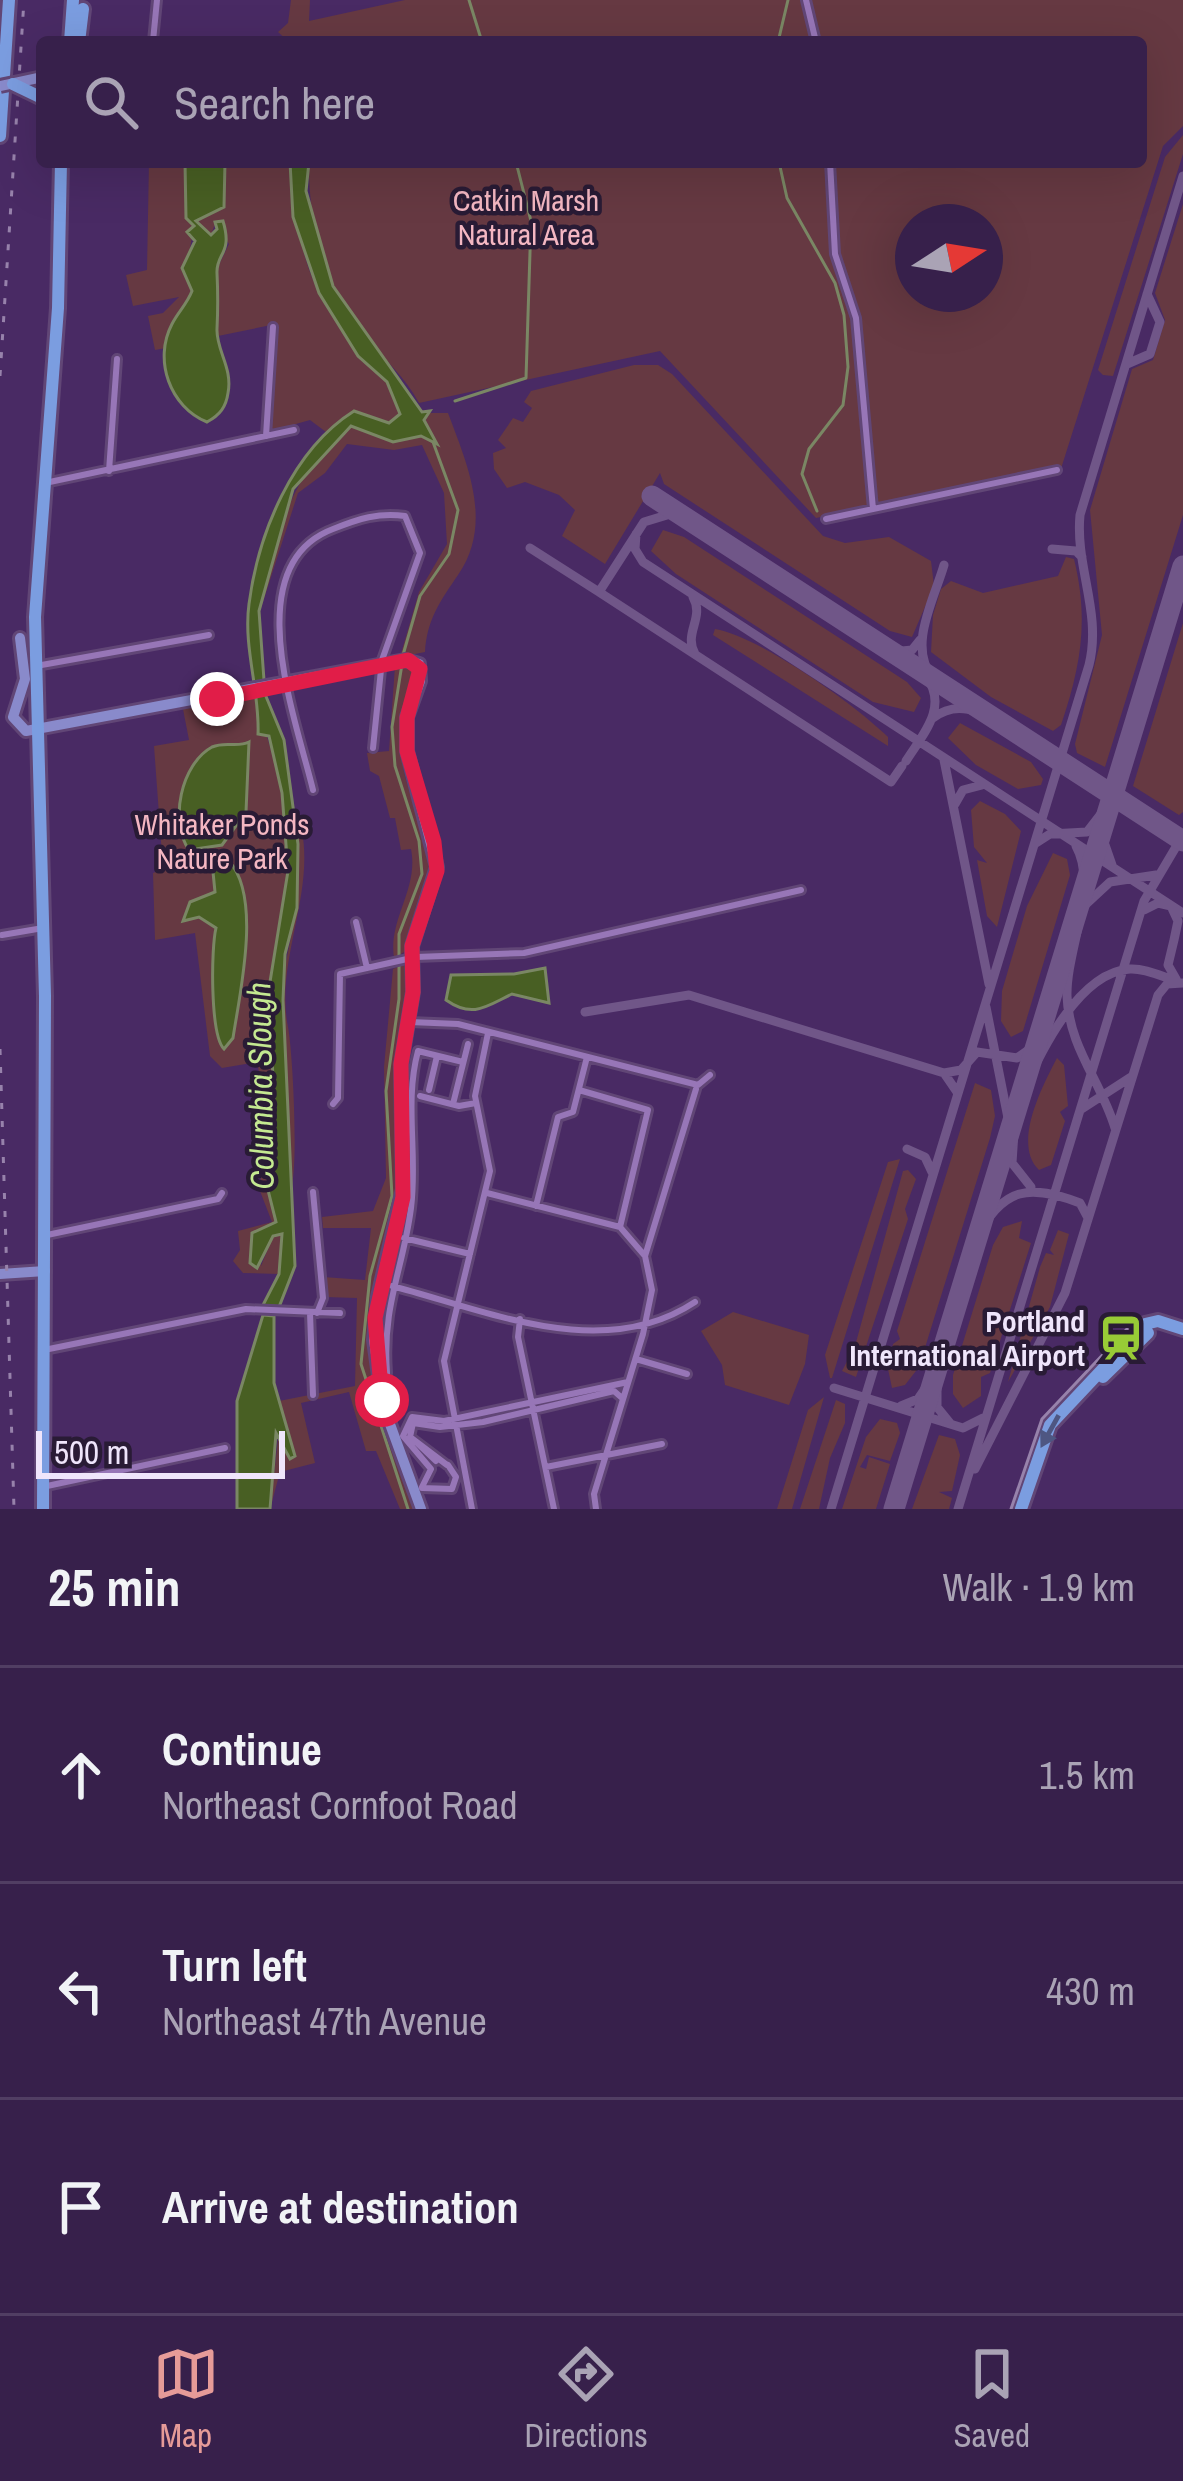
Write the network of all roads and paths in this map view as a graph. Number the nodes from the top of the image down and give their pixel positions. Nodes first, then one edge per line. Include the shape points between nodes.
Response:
1 (157, 0) edge
2 (806, 0) edge
3 (81, 3) edge
4 (6, 4) edge
5 (72, 35) edge
6 (153, 36) edge
7 (815, 36) edge
8 (7, 85) edge
9 (36, 96) edge
10 (0, 126) edge
11 (0, 136) edge
12 (61, 168) edge
13 (830, 168) edge
14 (273, 327) dead end
15 (117, 359) dead end
16 (294, 430) dead end
17 (266, 436) junction
18 (1057, 470) dead end
19 (109, 471) junction
20 (45, 484) junction
21 (873, 509) junction
22 (826, 519) dead end
23 (209, 635) dead end
24 (20, 638) dead end
25 (381, 665) junction
26 (36, 667) junction
27 (285, 686) junction
28 (38, 731) junction
29 (373, 748) dead end
30 (313, 790) dead end
31 (801, 890) dead end
32 (356, 922) dead end
33 (43, 928) junction
34 (2, 935) edge
35 (403, 959) junction
36 (367, 968) junction
37 (407, 1022) junction
38 (488, 1033) junction
39 (468, 1044) dead end
40 (437, 1056) junction
41 (587, 1057) junction
42 (463, 1062) junction
43 (710, 1075) dead end
44 (696, 1089) dead end
45 (429, 1090) dead end
46 (579, 1090) junction
47 (420, 1096) dead end
48 (476, 1103) junction
49 (334, 1104) dead end
50 (453, 1104) junction
51 (313, 1192) dead end
52 (485, 1192) junction
53 (223, 1193) dead end
54 (536, 1206) junction
55 (620, 1228) junction
56 (46, 1235) junction
57 (404, 1238) junction
58 (470, 1254) junction
59 (645, 1256) junction
60 (45, 1271) junction
61 (0, 1274) edge
62 (386, 1285) junction
63 (695, 1302) dead end
64 (457, 1303) junction
65 (340, 1313) dead end
66 (313, 1314) junction
67 (520, 1319) junction
68 (643, 1323) junction
69 (1183, 1332) edge
70 (1134, 1342) junction
71 (44, 1350) junction
72 (635, 1359) junction
73 (388, 1372) dead end
74 (687, 1374) dead end
75 (627, 1385) junction
76 (614, 1391) junction
77 (313, 1395) dead end
78 (1074, 1399) junction
79 (622, 1402) junction
80 (532, 1405) junction
81 (454, 1422) junction
82 (662, 1444) dead end
83 (225, 1448) dead end
84 (607, 1454) junction
85 (546, 1467) junction
86 (43, 1486) junction
87 (418, 1489) junction
88 (43, 1509) edge
89 (421, 1509) edge
90 (472, 1509) edge
91 (554, 1509) edge
92 (596, 1509) edge
93 (1021, 1509) edge

1 - 6 street
2 - 7 street
3 - 5 main road
3 - 5 main road
4 - 10 main road
8 - 9 main road, bridge
10 - 11 main road
12 - 20 main road
13 - 21 street via 835,254 856,318
14 - 17 street
15 - 19 street
16 - 17 street
17 - 19 street
18 - 21 street
19 - 20 street
20 - 26 main road
21 - 22 street
23 - 26 street
24 - 28 street via 25,679 14,721
25 - 27 street
25 - 27 street via 418,559 405,516 390,514 361,518 300,548 281,604
25 - 29 street
25 - 35 street via 406,661 421,674 408,709 407,751 437,863
26 - 28 main road
27 - 28 street
27 - 30 street
28 - 33 main road
31 - 35 street via 524,953
32 - 36 street
33 - 34 street
33 - 56 main road
35 - 36 street
35 - 37 street
36 - 49 street via 338,976
37 - 38 street
37 - 62 street via 403,1197
38 - 41 street
38 - 48 street
39 - 42 street
40 - 42 street
40 - 45 street
40 - 57 street via 418,1051 409,1089 413,1174
41 - 43 street via 698,1084
41 - 46 street
42 - 50 street
44 - 59 street
46 - 54 street via 573,1112 559,1118
46 - 55 street via 648,1110
47 - 50 street
48 - 50 street
48 - 52 street via 491,1154
51 - 66 street via 322,1296
52 - 54 street
52 - 58 street
53 - 56 street
54 - 55 street
55 - 59 street
56 - 60 main road
57 - 58 street
57 - 62 street
58 - 64 street
59 - 68 street via 652,1290
60 - 61 street
60 - 71 main road
62 - 64 street
62 - 73 street
62 - 87 street via 374,1325 377,1378
63 - 68 street
64 - 67 street
64 - 81 street via 444,1361
65 - 66 street
66 - 71 street via 246,1309
66 - 77 street
67 - 68 street via 583,1334
67 - 80 street
68 - 72 street
69 - 70 main road via 1154,1329
70 - 78 main road
70 - 78 main road
71 - 86 main road
72 - 74 street
72 - 75 street
75 - 76 street
75 - 79 street
75 - 80 street
76 - 79 street
76 - 80 street
78 -> 93 main road via 1050,1425
79 - 84 street
80 - 81 street
80 - 85 street
81 - 87 street via 417,1416 404,1426 431,1468
81 - 87 street via 413,1423 408,1431 456,1477 452,1489
81 - 90 street
82 - 84 street
83 - 86 street
84 - 85 street
84 - 92 street
85 - 91 street
86 - 88 main road
87 - 89 street

